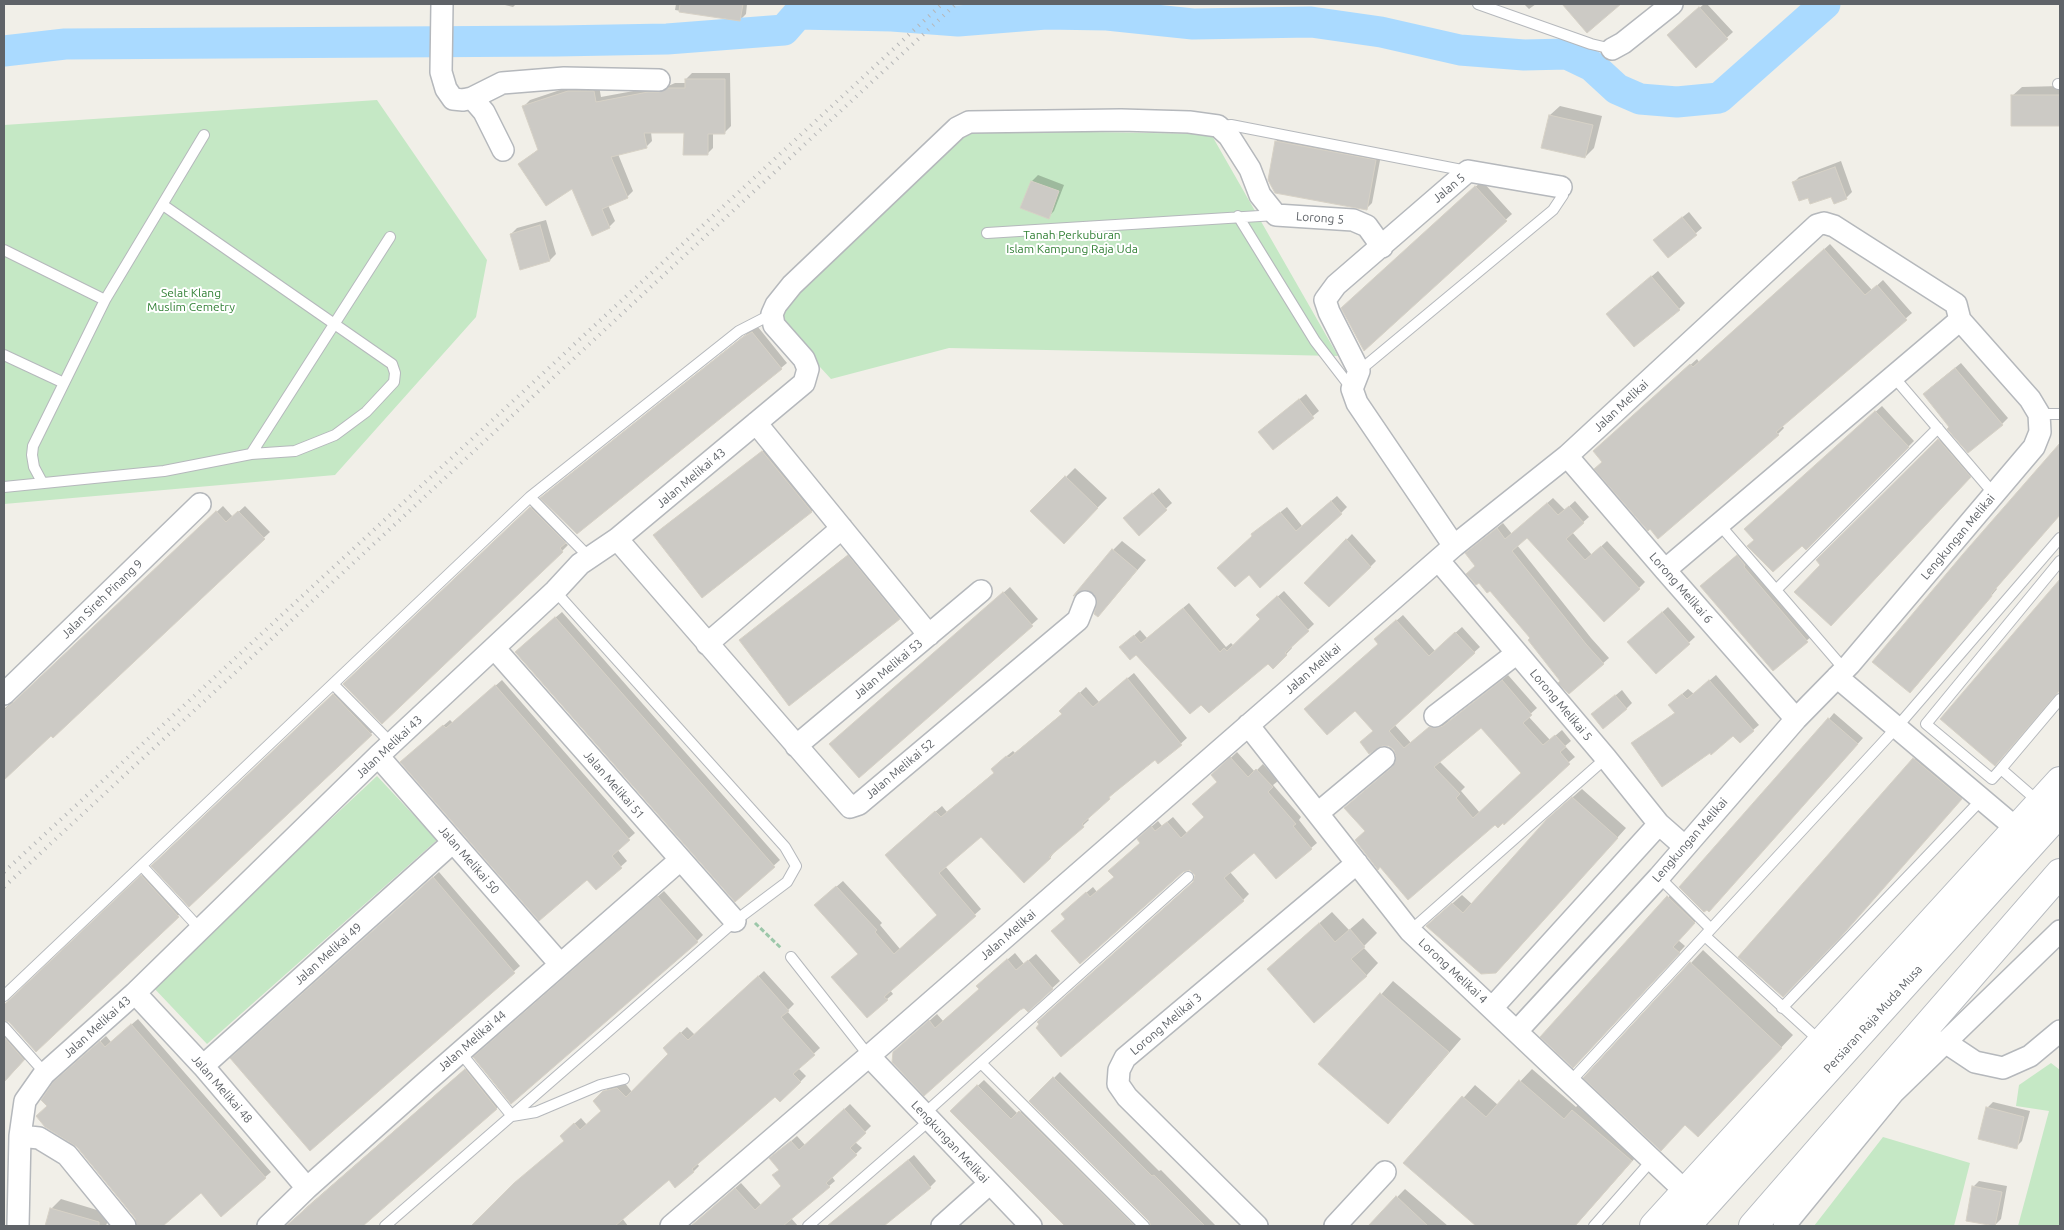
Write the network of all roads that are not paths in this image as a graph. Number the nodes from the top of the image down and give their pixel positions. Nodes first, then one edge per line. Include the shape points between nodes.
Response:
1 (442, 4) edge
2 (1478, 4) edge
3 (1672, 4) edge
4 (1612, 49) joint
5 (659, 80) dead end
6 (472, 98) junction
7 (1218, 126) junction
8 (204, 135) dead end
9 (502, 150) dead end
10 (1468, 171) junction
11 (1561, 187) joint
12 (163, 205) junction
13 (1276, 214) junction
14 (1238, 216) junction
15 (987, 233) dead end
16 (390, 237) dead end
17 (1382, 247) junction
18 (4, 250) edge
19 (104, 300) junction
20 (772, 314) junction
21 (1960, 320) junction
22 (334, 324) junction
23 (4, 355) edge
24 (1894, 376) junction
25 (1355, 380) junction
26 (64, 383) junction
27 (2038, 414) junction
28 (2060, 414) edge
29 (756, 423) junction
30 (1938, 428) junction
31 (251, 454) junction
32 (1567, 456) junction
33 (42, 482) junction
34 (4, 488) edge
35 (1994, 494) junction
36 (530, 497) junction
37 (200, 504) dead end
38 (1719, 524) junction
39 (842, 528) junction
40 (2060, 538) edge
41 (617, 539) junction
42 (1454, 546) junction
43 (589, 557) junction
44 (1439, 561) junction
45 (2060, 561) edge
46 (1665, 570) junction
47 (1776, 590) junction
48 (555, 591) junction
49 (981, 591) dead end
50 (1085, 602) dead end
51 (929, 635) junction
52 (707, 644) junction
53 (495, 649) junction
54 (1517, 653) junction
55 (1841, 673) junction
56 (333, 684) junction
57 (6, 687) edge
58 (2060, 699) edge
59 (1435, 716) dead end
60 (1796, 719) junction
61 (1248, 725) junction
62 (1897, 727) junction
63 (796, 746) junction
64 (385, 750) junction
65 (1384, 758) dead end
66 (1606, 758) junction
67 (2001, 769) junction
68 (2060, 781) edge
69 (1982, 799) junction
70 (2050, 808) edge
71 (1318, 813) junction
72 (1658, 824) junction
73 (2017, 829) junction
74 (454, 842) junction
75 (1684, 846) junction
76 (680, 860) junction
77 (1357, 863) junction
78 (142, 866) junction
79 (2060, 873) edge
80 (1658, 876) junction
81 (1188, 877) dead end
82 (2060, 891) edge
83 (2026, 912) junction
84 (740, 918) junction
85 (200, 929) junction
86 (1410, 930) junction
87 (2060, 931) edge
88 (1708, 932) junction
89 (791, 957) road end
90 (560, 964) junction
91 (134, 993) junction
92 (4, 996) edge
93 (1492, 1008) junction
94 (1782, 1008) junction
95 (4, 1027) edge
96 (1517, 1031) junction
97 (2060, 1031) edge
98 (1822, 1042) junction
99 (1913, 1042) junction
100 (1946, 1042) junction
101 (460, 1052) junction
102 (869, 1056) junction
103 (981, 1063) junction
104 (203, 1066) junction
105 (45, 1073) junction
106 (624, 1079) dead end
107 (1570, 1082) junction
108 (511, 1116) junction
109 (927, 1117) junction
110 (20, 1136) junction
111 (1652, 1160) junction
112 (1385, 1172) dead end
113 (990, 1184) junction
114 (307, 1188) junction
115 (1686, 1192) junction
116 (18, 1226) edge
117 (125, 1226) edge
118 (268, 1226) edge
119 (385, 1226) edge
120 (670, 1226) edge
121 (808, 1226) edge
122 (942, 1226) edge
123 (1031, 1226) edge
124 (1144, 1226) edge
125 (1256, 1226) edge
126 (1335, 1226) edge
127 (1594, 1226) edge
128 (1654, 1226) edge
129 (1686, 1226) edge
130 (1753, 1226) edge
131 (1784, 1226) edge

1 - 6 street via 440,72 446,89 454,98
2 - 4 lane
3 - 4 street
5 - 6 street via 564,78 502,83
6 - 9 street via 484,112
7 - 10 lane via 1231,125
7 - 13 street via 1245,160 1260,195
7 - 20 street via 1121,120 969,122 947,136 792,285
8 - 12 lane
10 - 11 street, Jalan 5
10 - 17 street, Jalan 5
11 - 25 lane via 1563,195 1553,210
12 - 19 lane
12 - 22 lane
13 - 14 lane
13 - 17 street, Lorong 5 via 1353,220 1368,226
14 - 15 lane
14 - 25 lane via 1315,341
16 - 22 lane
17 - 25 street, Jalan 5 via 1336,285 1325,300
18 - 19 lane
19 - 26 lane
20 - 29 street, Jalan Melikai 43 via 774,325 804,358 808,369 804,383
20 - 36 lane via 739,331
21 - 24 street
21 - 27 street via 2030,399
21 - 32 street, Jalan Melikai via 1956,304 1834,226 1817,225
22 - 31 lane
22 - 31 lane via 392,364 394,382 366,412 335,435 296,451
23 - 26 lane
24 - 30 lane
24 - 38 street
25 - 42 street via 1358,403
26 - 33 lane via 33,446 34,467
27 - 28 lane
27 - 35 street, Lengkungan Melikai via 2040,432 2034,447
29 - 39 street
29 - 41 street, Jalan Melikai 43
30 - 35 lane
30 - 47 lane
31 - 33 lane via 164,471
32 - 42 street, Jalan Melikai
32 - 46 street, Lorong Melikai 6
33 - 34 lane
35 - 55 street, Lengkungan Melikai
36 - 43 lane
36 - 56 lane
37 - 57 street, Jalan Sireh Pinang 9
38 - 46 street
38 - 47 lane
39 - 51 street
39 - 52 street
40 - 62 lane
41 - 43 street, Jalan Melikai 43
41 - 52 street, Jalan Melikai 52
42 - 44 street, Jalan Melikai
43 - 48 street, Jalan Melikai 43
44 - 54 street, Lorong Melikai 5
44 - 61 street, Jalan Melikai
45 - 67 lane via 1926,724 1992,779
46 - 60 street, Lorong Melikai 6
47 - 55 lane
48 - 53 street, Jalan Melikai 43
48 - 84 lane via 785,847 796,866 786,882
49 - 51 street, Jalan Melikai 53
50 - 63 street, Jalan Melikai 52 via 1078,620 859,804 850,807 846,804
51 - 63 street, Jalan Melikai 53
52 - 63 street, Jalan Melikai 52
53 - 64 street, Jalan Melikai 43
53 - 76 street, Jalan Melikai 51
54 - 59 street
54 - 66 street, Lorong Melikai 5
55 - 60 street, Lengkungan Melikai
55 - 62 street
56 - 64 lane
56 - 78 lane
58 - 67 lane
60 - 75 street, Lengkungan Melikai
61 - 71 street, Lorong Melikai 4
61 - 102 street, Jalan Melikai
62 - 69 street
62 - 88 lane
64 - 74 street, Jalan Melikai 50
64 - 85 street, Jalan Melikai 43
65 - 71 street
66 - 72 street, Lorong Melikai 5
66 - 86 lane
67 - 70 lane
68 - 70 main road
69 - 73 street
69 - 94 lane
70 - 73 main road
70 - 129 main road, Persiaran Raja Muda Musa
71 - 77 street, Lorong Melikai 4
72 - 75 street, Lorong Melikai 5
72 - 93 street
73 - 98 main road
74 - 90 street, Jalan Melikai 50
74 - 104 street, Jalan Melikai 49
75 - 80 street, Lengkungan Melikai
76 - 84 street, Jalan Melikai 51
76 - 90 street, Jalan Melikai 44
77 - 86 street, Lorong Melikai 4
77 - 125 street, Lorong Melikai 3 via 1125,1058 1119,1070 1118,1084 1127,1097
78 - 85 lane
78 - 92 lane
79 - 83 main road
80 - 88 lane
80 - 96 street, Lengkungan Melikai
81 - 103 lane
82 - 83 lane
83 - 99 main road
84 - 108 lane
85 - 91 street, Jalan Melikai 43
86 - 93 street, Lorong Melikai 4
87 - 100 street
88 - 94 lane
88 - 107 lane
89 - 102 lane
90 - 101 street, Jalan Melikai 44
91 - 104 street, Jalan Melikai 48
91 - 105 street, Jalan Melikai 43
93 - 96 street, Lorong Melikai 4
94 - 98 lane
95 - 105 lane
96 - 107 street, Lorong Melikai 4
97 - 100 street via 2030,1056 2003,1068 1975,1062
98 - 115 main road
99 - 100 street
99 - 130 main road
100 - 131 street via 1893,1093
101 - 108 lane
101 - 114 street, Jalan Melikai 44
102 - 109 street, Lengkungan Melikai
102 - 120 street, Jalan Melikai
103 - 109 lane
103 - 124 lane
104 - 114 street, Jalan Melikai 48
105 - 110 street, Jalan Melikai 43 via 25,1101
106 - 108 lane via 600,1085 536,1112
107 - 111 street, Lorong Melikai 4
108 - 119 lane
109 - 113 street, Lengkungan Melikai
109 - 121 lane
110 - 116 street, Jalan Melikai 43
110 - 117 street via 39,1138 67,1155
111 - 115 street, Lorong Melikai 4
111 - 127 lane
112 - 126 street
113 - 122 street
113 - 123 street, Lengkungan Melikai
114 - 118 street, Jalan Melikai 44
115 - 128 main road

